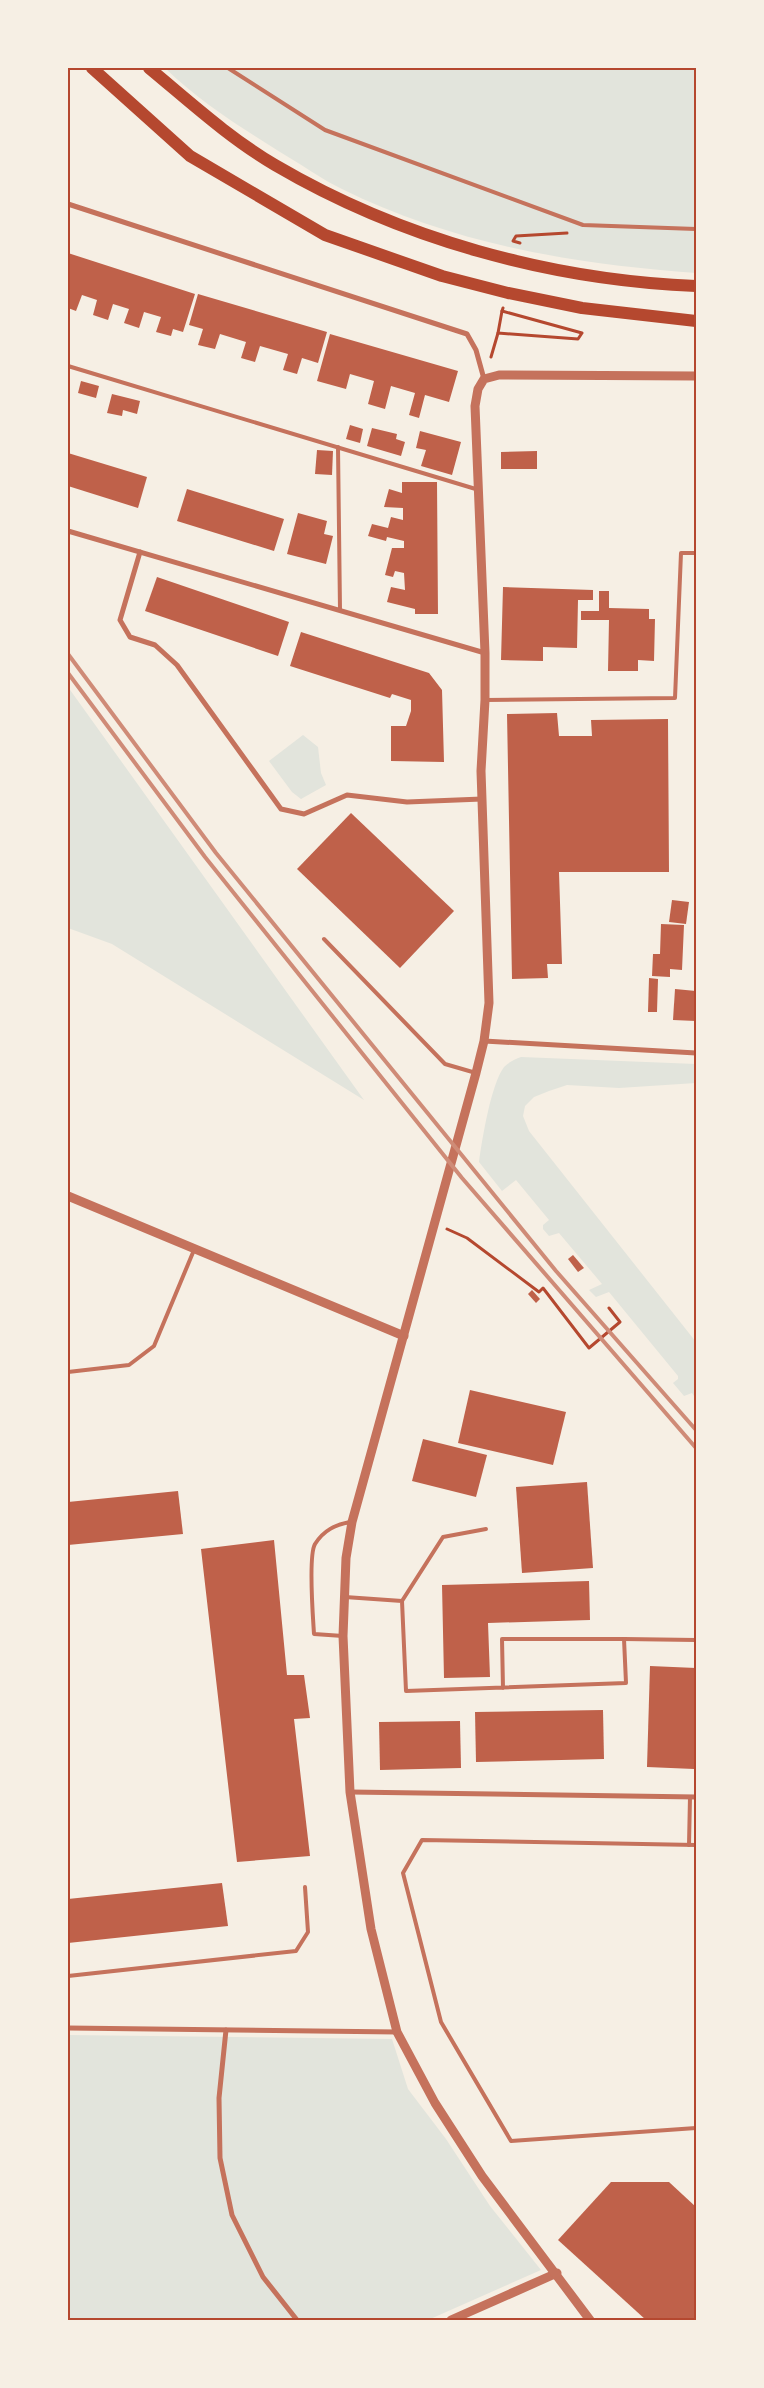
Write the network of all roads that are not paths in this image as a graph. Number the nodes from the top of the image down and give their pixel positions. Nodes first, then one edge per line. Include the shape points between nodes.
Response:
1 (92, 68) edge
2 (149, 68) edge
3 (228, 68) edge
4 (68, 204) edge
5 (696, 229) edge
6 (696, 286) edge
7 (696, 320) edge
8 (68, 366) edge
9 (696, 376) edge
10 (484, 379) junction
11 (338, 447) junction
12 (479, 490) junction
13 (68, 531) edge
14 (140, 552) junction
15 (696, 553) edge
16 (340, 610) junction
17 (485, 653) junction
18 (486, 700) junction
19 (483, 799) junction
20 (324, 939) dead end
21 (484, 1041) junction
22 (696, 1053) edge
23 (476, 1073) junction
24 (68, 1196) edge
25 (194, 1250) junction
26 (404, 1336) junction
27 (68, 1372) edge
28 (352, 1522) junction
29 (486, 1529) dead end
30 (345, 1597) junction
31 (402, 1601) junction
32 (343, 1636) junction
33 (624, 1639) junction
34 (696, 1640) edge
35 (502, 1688) junction
36 (350, 1792) junction
37 (690, 1797) junction
38 (696, 1797) edge
39 (689, 1845) junction
40 (696, 1845) edge
41 (304, 1888) dead end
42 (68, 1976) edge
43 (68, 2028) edge
44 (226, 2030) junction
45 (397, 2032) junction
46 (696, 2128) edge
47 (556, 2273) junction
48 (297, 2320) edge
49 (451, 2320) edge
50 (590, 2320) edge

1 - 7 main road via 190,156 325,235 442,276 508,293 582,308
2 - 6 main road via 216,124 274,164 337,199 372,213 442,240 569,272
3 - 5 lane via 325,130 582,225
4 - 10 street via 467,334 476,350
8 - 11 lane
9 - 10 street via 499,375
10 - 12 street via 478,389 476,406
11 - 12 lane
11 - 16 lane
12 - 17 street
13 - 14 street
14 - 16 street
14 - 19 street via 120,620 130,637 156,645 177,665 281,809 304,814 347,795 407,802
15 - 18 lane via 681,553 675,698
16 - 17 street
17 - 18 street
18 - 19 street
19 - 21 street via 489,994
20 - 23 lane via 445,1064
21 - 22 street
21 - 23 street
23 - 26 street
24 - 25 street
25 - 26 street
25 - 27 lane via 154,1346 129,1365
26 - 28 street
28 - 30 street via 346,1558
28 - 32 lane via 334,1525 314,1545 311,1584 314,1634
29 - 31 lane via 443,1537
30 - 31 lane
30 - 32 street
31 - 35 lane via 406,1691
32 - 36 street
33 - 34 lane
33 - 35 lane via 626,1683
33 - 35 lane via 502,1639
36 - 37 street
36 - 45 street via 371,1929
37 - 38 street
37 - 39 lane
39 - 40 lane
39 - 46 lane via 422,1840 403,1873 441,2022 511,2140
41 - 42 lane via 308,1932 296,1951
43 - 44 street
44 - 45 street
44 - 48 street via 219,2098 220,2158 232,2215 263,2277
45 - 47 street via 435,2103 482,2176
47 - 49 street
47 - 50 street

